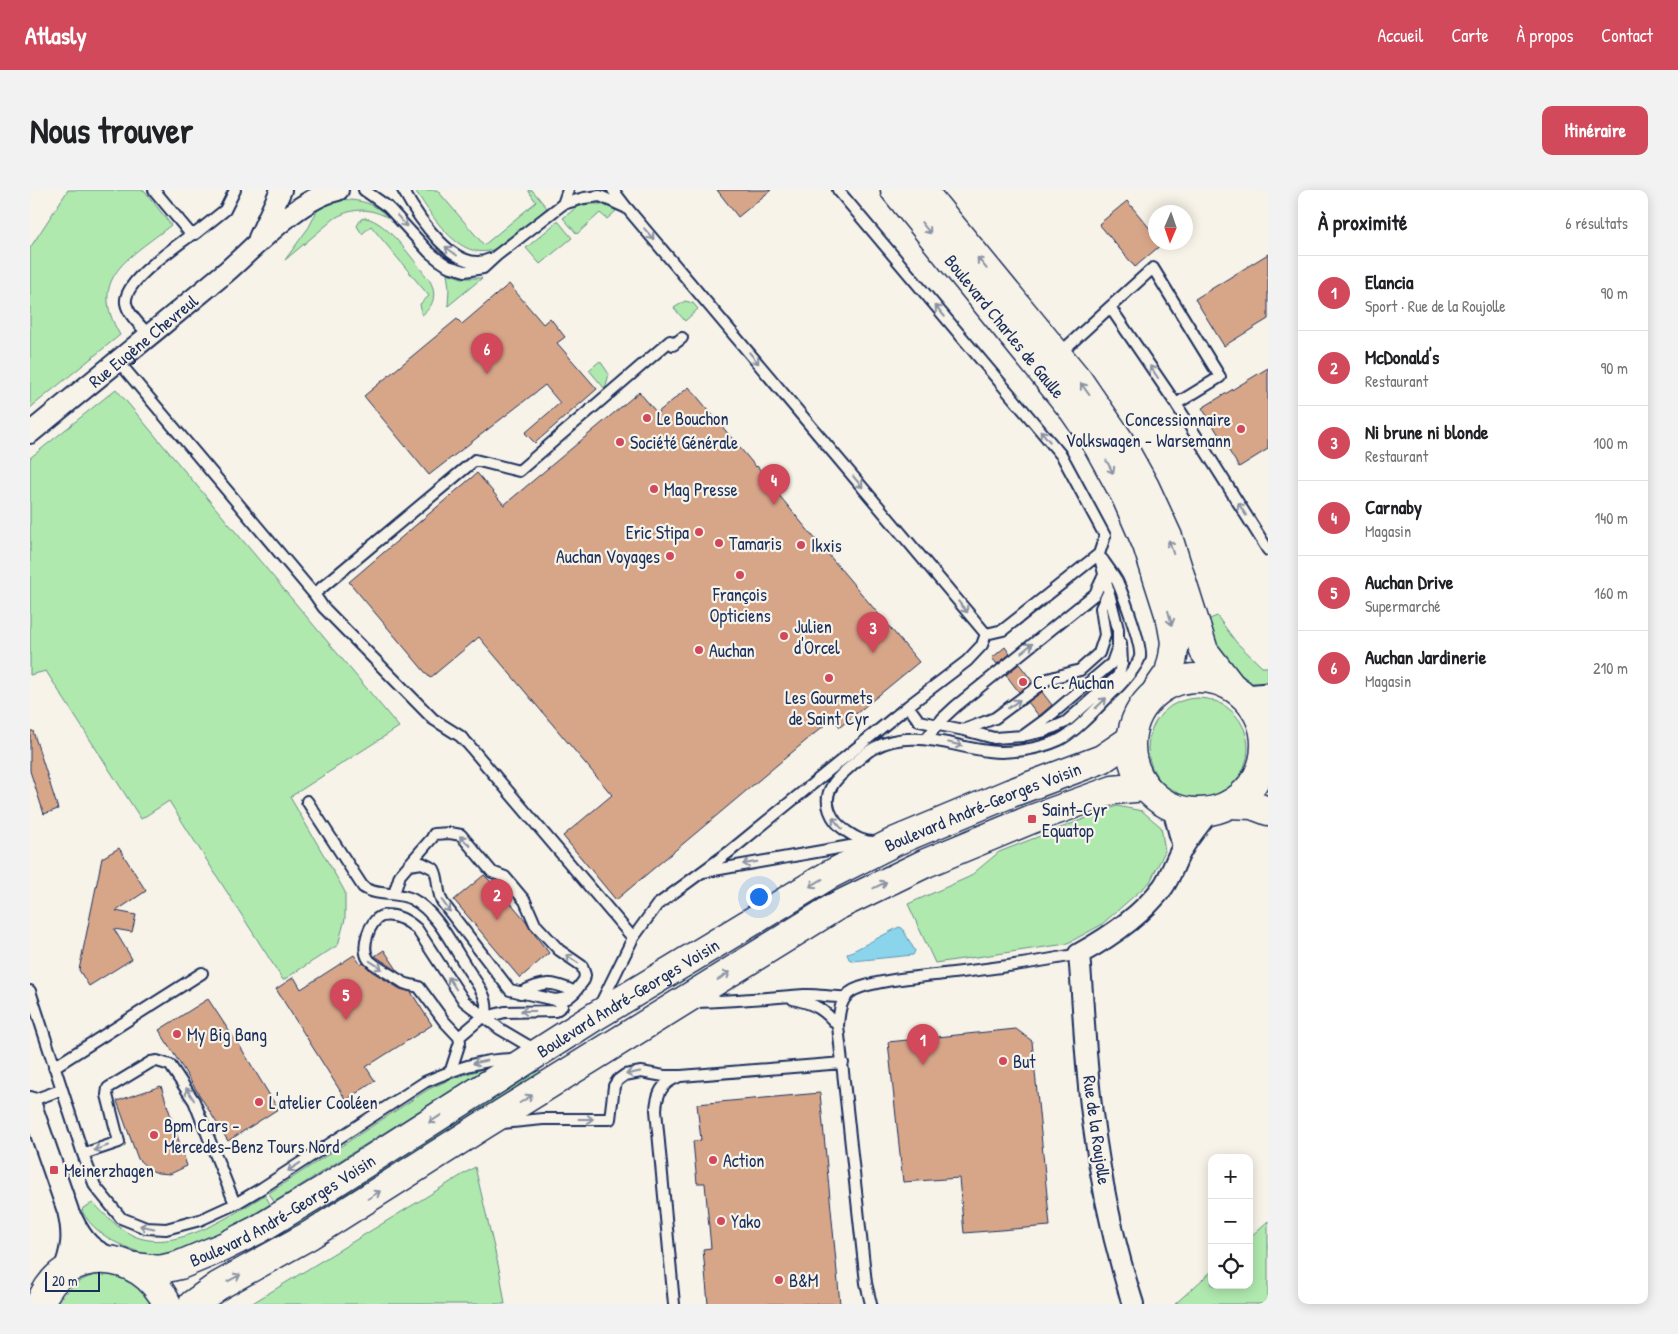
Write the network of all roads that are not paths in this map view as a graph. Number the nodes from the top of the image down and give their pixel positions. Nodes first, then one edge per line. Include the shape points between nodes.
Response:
1 (154, 190) edge
2 (235, 190) edge
3 (281, 190) edge
4 (301, 190) edge
5 (338, 190) edge
6 (364, 190) edge
7 (403, 190) edge
8 (568, 190) edge
9 (613, 190) edge
10 (838, 190) edge
11 (895, 190) edge
12 (922, 190) edge
13 (563, 204) junction
14 (627, 208) junction
15 (192, 234) junction
16 (255, 246) junction
17 (496, 256) junction
18 (1110, 307) junction
19 (149, 335) junction
20 (682, 338) dead end
21 (1057, 355) junction
22 (118, 361) junction
23 (1176, 404) junction
24 (30, 434) edge
25 (1268, 550) edge
26 (1099, 554) junction
27 (1104, 575) junction
28 (1109, 591) junction
29 (314, 594) junction
30 (1118, 629) junction
31 (986, 634) junction
32 (1158, 690) junction
33 (1248, 693) edge
34 (908, 706) junction
35 (938, 725) junction
36 (1266, 726) edge
37 (964, 730) junction
38 (1023, 736) junction
39 (926, 739) junction
40 (1130, 740) junction
41 (1266, 765) edge
42 (1145, 787) junction
43 (307, 800) dead end
44 (1174, 808) junction
45 (1219, 808) junction
46 (1268, 811) edge
47 (896, 841) junction
48 (867, 843) junction
49 (1183, 847) junction
50 (409, 864) junction
51 (699, 873) junction
52 (394, 894) junction
53 (633, 938) junction
54 (1080, 954) junction
55 (202, 973) dead end
56 (30, 991) edge
57 (520, 992) junction
58 (575, 992) junction
59 (787, 997) junction
60 (846, 997) junction
61 (563, 1000) junction
62 (683, 1001) junction
63 (486, 1017) junction
64 (594, 1017) junction
65 (838, 1026) junction
66 (459, 1037) junction
67 (535, 1055) junction
68 (843, 1063) junction
69 (54, 1067) junction
70 (451, 1070) junction
71 (682, 1076) junction
72 (61, 1090) junction
73 (30, 1101) edge
74 (485, 1124) junction
75 (83, 1154) junction
76 (234, 1204) junction
77 (68, 1211) junction
78 (126, 1264) junction
79 (62, 1273) junction
80 (40, 1302) edge
81 (167, 1304) edge
82 (193, 1304) edge
83 (674, 1304) edge
84 (871, 1304) edge
85 (1133, 1304) edge

1 - 15 lane
2 - 15 lane via 224,210
3 - 16 street
4 - 16 street, Rue Eugène Chevreul
5 - 16 street, Rue Eugène Chevreul via 318,196 302,206
6 -> 17 lane via 388,206 429,252 448,266 464,271 477,270
17 -> 7 lane via 474,262 455,255 418,215
8 - 13 lane
9 - 14 lane
26 -> 10 lane via 1104,536 1062,456
11 -> 32 main road, Boulevard Charles de Gaulle via 1074,411 1126,497 1147,546 1174,632 1174,657
21 -> 12 main road, Boulevard Charles de Gaulle
13 - 14 lane via 600,196
13 - 17 lane
14 -> 31 lane
15 - 19 lane via 142,275 128,293 126,303 131,313
16 - 19 street, Rue Eugène Chevreul
18 - 21 lane
23 -> 18 lane
18 - 23 lane via 1153,268 1220,377
19 - 22 street, Rue Eugène Chevreul
20 - 29 lane via 673,345 670,341 519,471 475,460
33 -> 21 main road, Boulevard Charles de Gaulle via 1204,651 1168,537 1145,487 1100,410
22 - 24 street, Rue Eugène Chevreul
22 - 29 lane
25 -> 23 lane
26 - 27 lane
26 - 31 lane via 1003,630
39 -> 26 lane via 990,751 1014,751 1050,744 1068,735 1124,682 1140,657 1138,640 1116,581
27 - 28 lane
35 -> 27 lane via 956,706 1095,594
28 - 30 lane
37 -> 28 lane via 995,718 1048,679 1080,670 1098,653 1105,635 1101,608
29 - 53 lane via 433,719 468,744
30 - 38 lane via 1118,646 1112,663
30 - 38 lane via 1123,649 1118,676 1066,722
31 - 34 lane via 982,645 967,661
32 - 33 main road via 1194,677 1213,679
32 - 40 main road via 1139,712
33 - 36 main road
34 - 35 lane via 919,721
34 - 51 lane
35 - 37 lane
35 - 39 lane
36 - 41 main road
37 - 38 lane via 994,738
48 -> 39 lane via 844,830 832,817 828,798 833,784 874,748 898,740
40 - 42 main road via 1136,773
40 - 47 main road, Boulevard André-Georges Voisin via 1102,759
41 - 45 main road via 1244,794
42 - 44 main road
62 -> 42 main road, Boulevard André-Georges Voisin via 835,907 926,862 1113,790
43 - 52 lane via 363,887 368,891
44 - 45 main road via 1191,812
44 - 49 street
45 - 46 main road via 1252,805
45 - 49 street
47 - 48 lane
47 -> 64 main road, Boulevard André-Georges Voisin via 829,875
48 -> 51 lane
49 - 54 street via 1164,886 1149,903 1102,941
50 - 52 lane via 397,882
50 -> 57 lane via 422,863 434,869 438,877 438,892 444,903 506,985 514,992
58 -> 50 lane via 584,980 582,966 559,950 535,924 525,902 505,877 492,872 461,836 434,834
51 - 53 lane via 657,905
52 - 63 lane via 411,899 438,923 483,993
53 - 64 lane
54 - 60 lane via 1029,964 896,980 867,986
54 - 85 street, Rue de la Roujolle via 1094,1129 1112,1224
55 - 69 lane
56 - 69 lane
57 - 58 lane via 552,983
57 - 61 lane
58 - 61 lane
59 - 60 lane via 806,994
59 - 62 lane
59 - 65 lane via 812,1003
60 - 65 lane via 839,1010
61 -> 63 lane via 562,1006 555,1011 505,1012
74 -> 62 main road, Boulevard André-Georges Voisin
63 - 66 lane
63 -> 66 lane via 464,1001 417,929 404,919 379,918 365,942 364,951 369,960 406,984 419,987
63 - 67 lane via 527,1045
64 - 67 main road, Boulevard André-Georges Voisin
65 - 68 lane
66 - 70 lane
67 -> 70 lane via 498,1058
67 -> 78 main road, Boulevard André-Georges Voisin via 259,1229 180,1265 159,1270
68 - 71 lane
68 - 84 lane
69 - 72 lane
70 -> 76 lane via 425,1082
71 - 74 lane via 642,1072 625,1075 614,1086 610,1119 543,1119
71 - 83 lane via 662,1086 657,1104
72 - 73 lane
72 - 75 lane
73 - 77 street
82 -> 74 main road, Boulevard André-Georges Voisin via 218,1286 310,1235
76 -> 75 lane via 200,1220 166,1230 146,1228 121,1218 96,1186
76 -> 75 lane via 194,1101 174,1070 163,1063 151,1062 108,1088 119,1142
77 - 78 street via 89,1246
77 - 79 street via 72,1240
78 - 79 main road, Boulevard André-Georges Voisin via 89,1261
78 - 81 main road via 151,1279
79 - 80 main road

